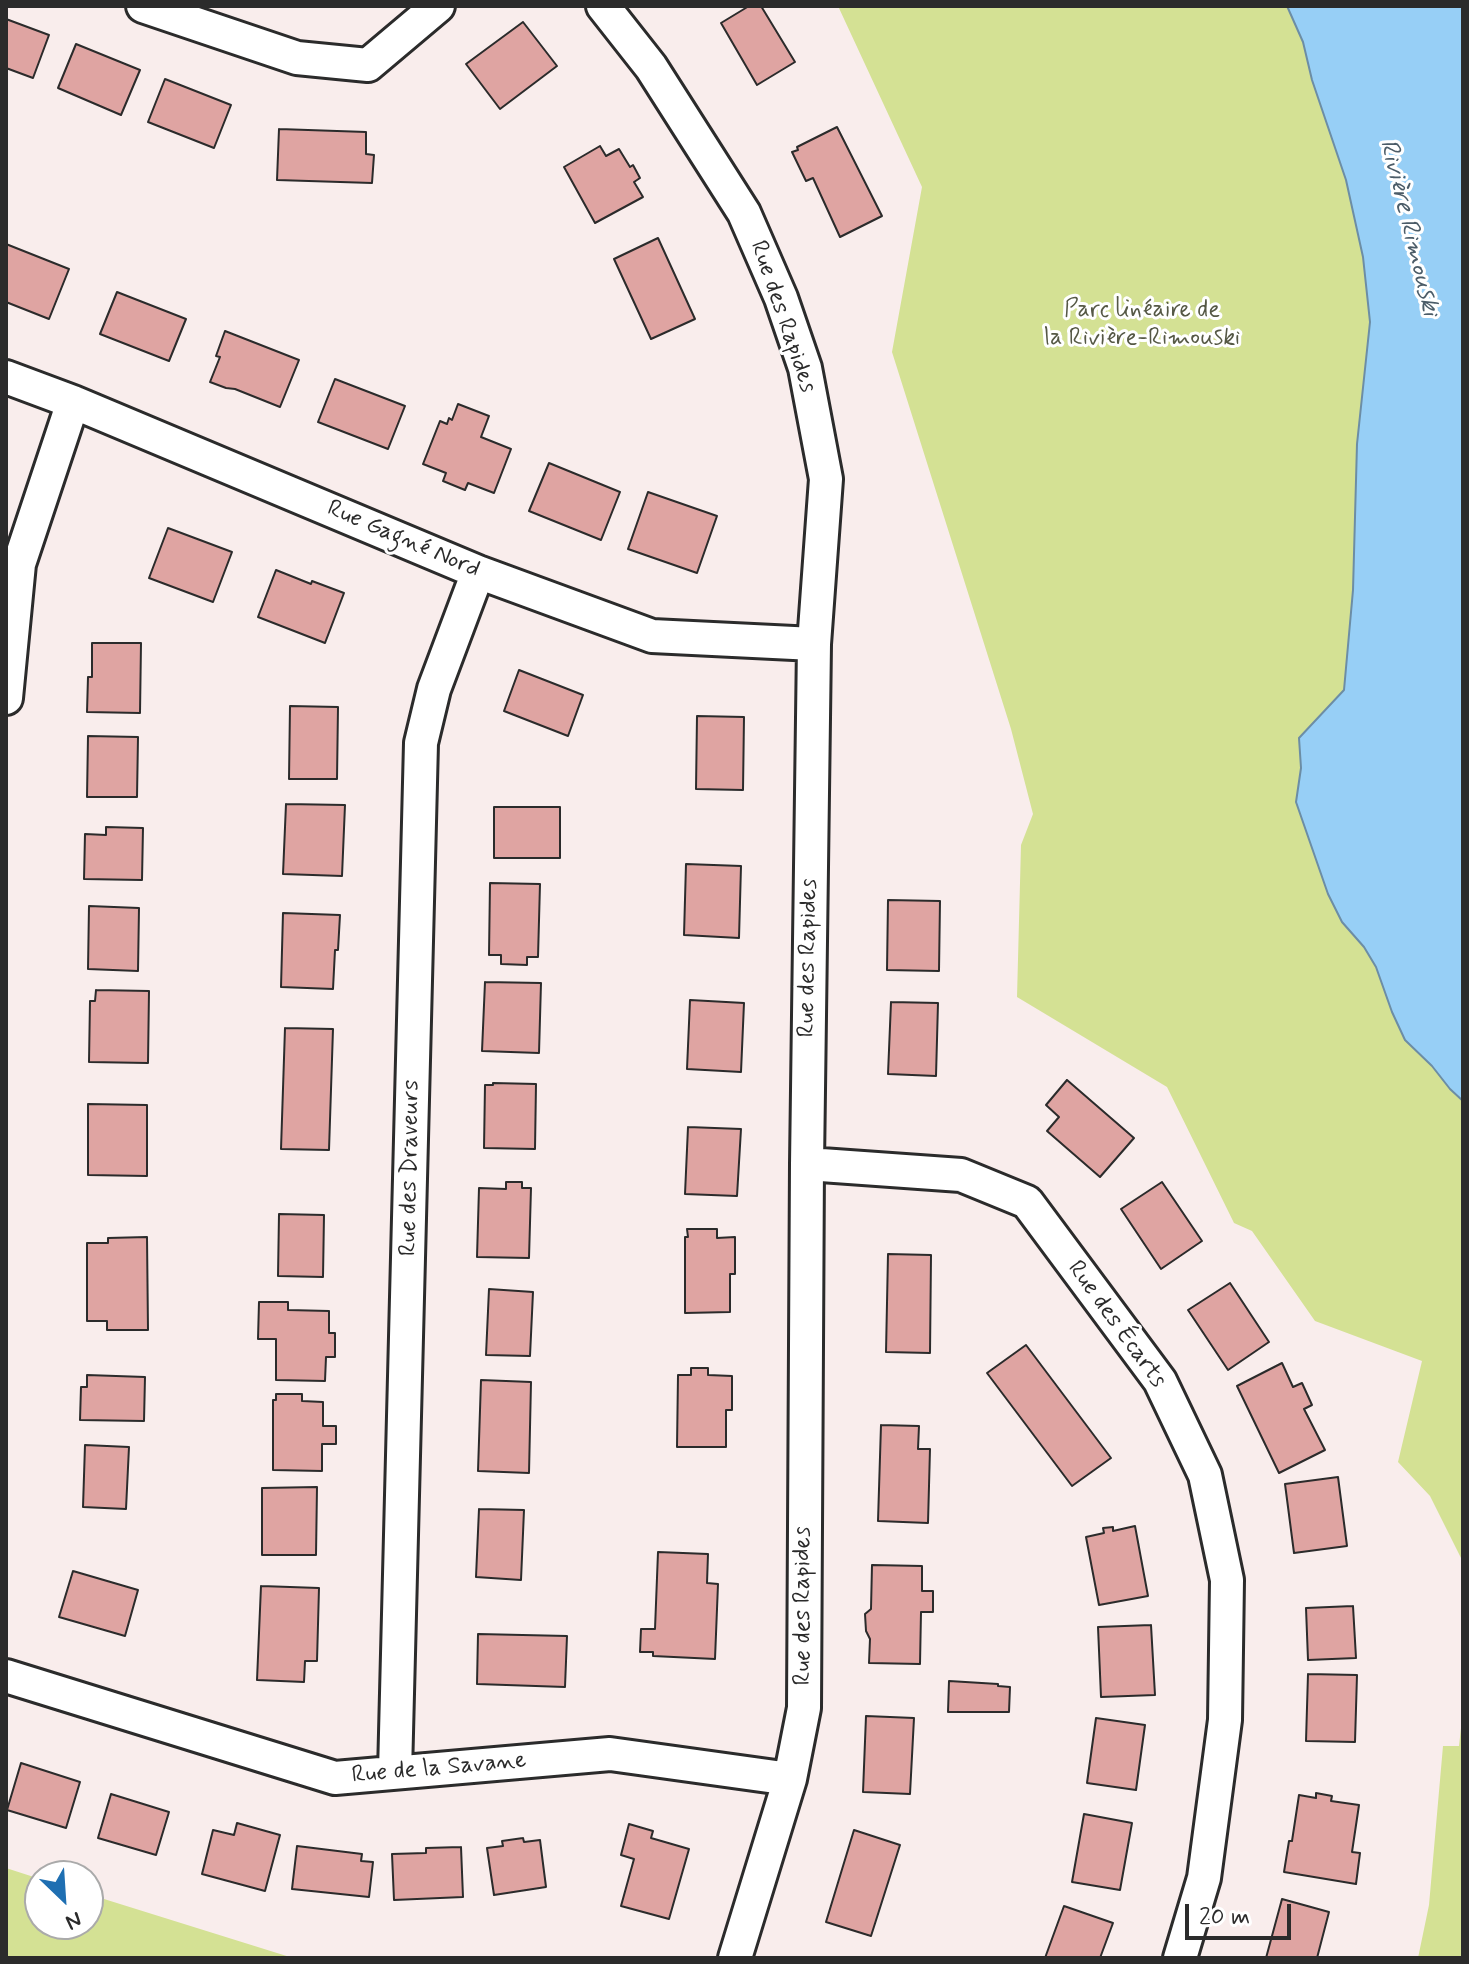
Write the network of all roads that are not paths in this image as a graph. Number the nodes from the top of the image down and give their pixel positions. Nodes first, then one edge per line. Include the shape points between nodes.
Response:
1 (143, 6) edge
2 (438, 6) edge
3 (603, 6) edge
4 (6, 377) edge
5 (73, 402) junction
6 (478, 572) junction
7 (814, 644) junction
8 (6, 698) edge
9 (807, 1164) junction
10 (6, 1676) edge
11 (395, 1772) junction
12 (790, 1779) junction
13 (735, 1958) edge
14 (1180, 1958) edge

1 - 2 street via 297,58 368,65
3 - 7 street, Rue des Rapides via 651,67 744,213 805,368 826,479
4 - 5 street, Rue Gagné Nord
5 - 6 street, Rue Gagné Nord
5 - 8 street via 19,564
6 - 7 street, Rue Gagné Nord via 652,636
6 - 11 street, Rue des Draveurs via 434,689 421,743
7 - 9 street, Rue des Rapides
9 - 12 street, Rue des Rapides via 804,1708
9 - 14 street, Rue des Écarts via 961,1175 1027,1202 1160,1381 1205,1475 1227,1580 1225,1720 1204,1878
10 - 11 street, Rue de la Savane via 335,1778
11 - 12 street, Rue de la Savane via 610,1754
12 - 13 street, Rue des Rapides

